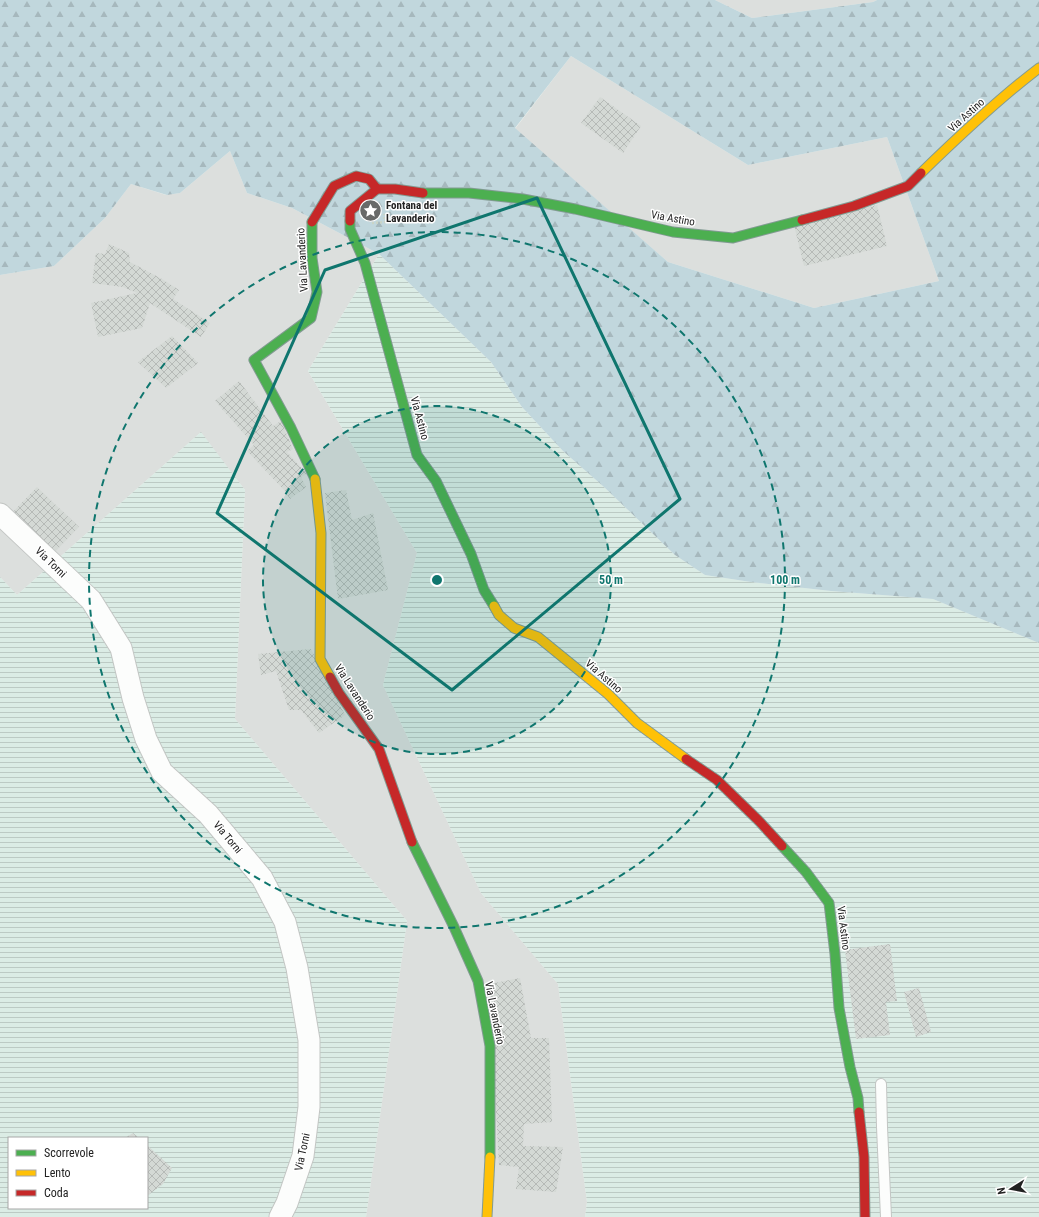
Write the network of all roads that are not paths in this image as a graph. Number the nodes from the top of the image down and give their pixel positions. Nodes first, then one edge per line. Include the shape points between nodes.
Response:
1 (1039, 68) edge
2 (377, 189) junction
3 (0, 514) edge
4 (881, 1084) dead end
5 (280, 1217) edge
6 (487, 1217) edge
7 (865, 1217) edge
8 (886, 1217) edge

1 - 2 street, Via Astino via 954,141 908,186 854,206 733,238 673,232 523,199 469,193
2 - 6 street, Via Lavanderio via 369,179 356,176 334,186 312,222 312,258 317,292 311,318 254,360 315,478 321,533 320,659 339,693 380,749 412,839 478,981 490,1046 491,1137
2 - 7 street, Via Astino via 350,211 350,229 365,263 417,455 436,481 471,554 484,590 499,614 514,628 538,637 608,694 637,723 717,780 806,872 829,904 836,954 839,1008 858,1098 864,1157
3 - 5 street, Via Torni via 91,600 121,648 146,739 162,772 208,814 262,878 285,922 297,968 309,1040 309,1107 303,1156
4 - 8 lane

